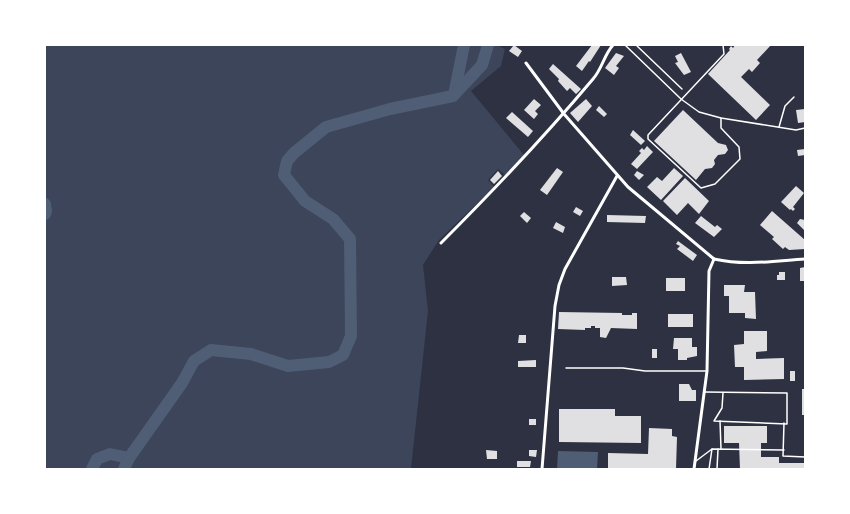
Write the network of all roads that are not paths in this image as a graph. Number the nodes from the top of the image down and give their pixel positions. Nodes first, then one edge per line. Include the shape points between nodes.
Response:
1 (613, 45) edge
2 (625, 45) edge
3 (636, 45) edge
4 (723, 45) edge
5 (526, 63) dead end
6 (682, 89) dead end
7 (794, 97) dead end
8 (681, 99) junction
9 (564, 114) junction
10 (722, 118) junction
11 (779, 127) junction
12 (805, 128) edge
13 (617, 176) junction
14 (441, 244) dead end
15 (714, 259) junction
16 (805, 259) edge
17 (566, 368) dead end
18 (707, 371) junction
19 (705, 392) junction
20 (723, 393) junction
21 (720, 421) junction
22 (784, 424) junction
23 (712, 449) junction
24 (718, 449) junction
25 (721, 449) junction
26 (784, 450) junction
27 (805, 456) edge
28 (694, 462) junction
29 (542, 469) edge
30 (694, 469) edge
31 (709, 469) edge
32 (717, 469) edge

1 - 9 street via 598,73
2 - 8 lane
3 - 6 lane
4 - 8 lane via 724,54
5 - 9 street
7 - 11 lane via 785,106
8 - 10 lane via 699,112
8 - 10 lane via 648,135 648,139 701,188 715,184 740,159 739,147 721,128
9 - 13 street
9 - 14 street
10 - 11 lane
11 - 12 lane via 796,130
13 - 15 street
13 - 29 street via 565,269 559,285 555,306
15 - 16 street via 731,263 754,263
15 - 18 street via 709,272
17 - 18 lane
18 - 19 street
19 - 20 lane
19 - 28 street
20 - 21 lane via 722,408 714,421
20 - 22 lane via 787,393 787,424
21 - 22 lane
21 - 25 lane
22 - 26 lane
23 - 24 lane
23 - 28 lane
23 - 31 lane
24 - 25 lane
24 - 32 lane
25 - 26 lane
26 - 27 lane via 783,456
28 - 30 street

